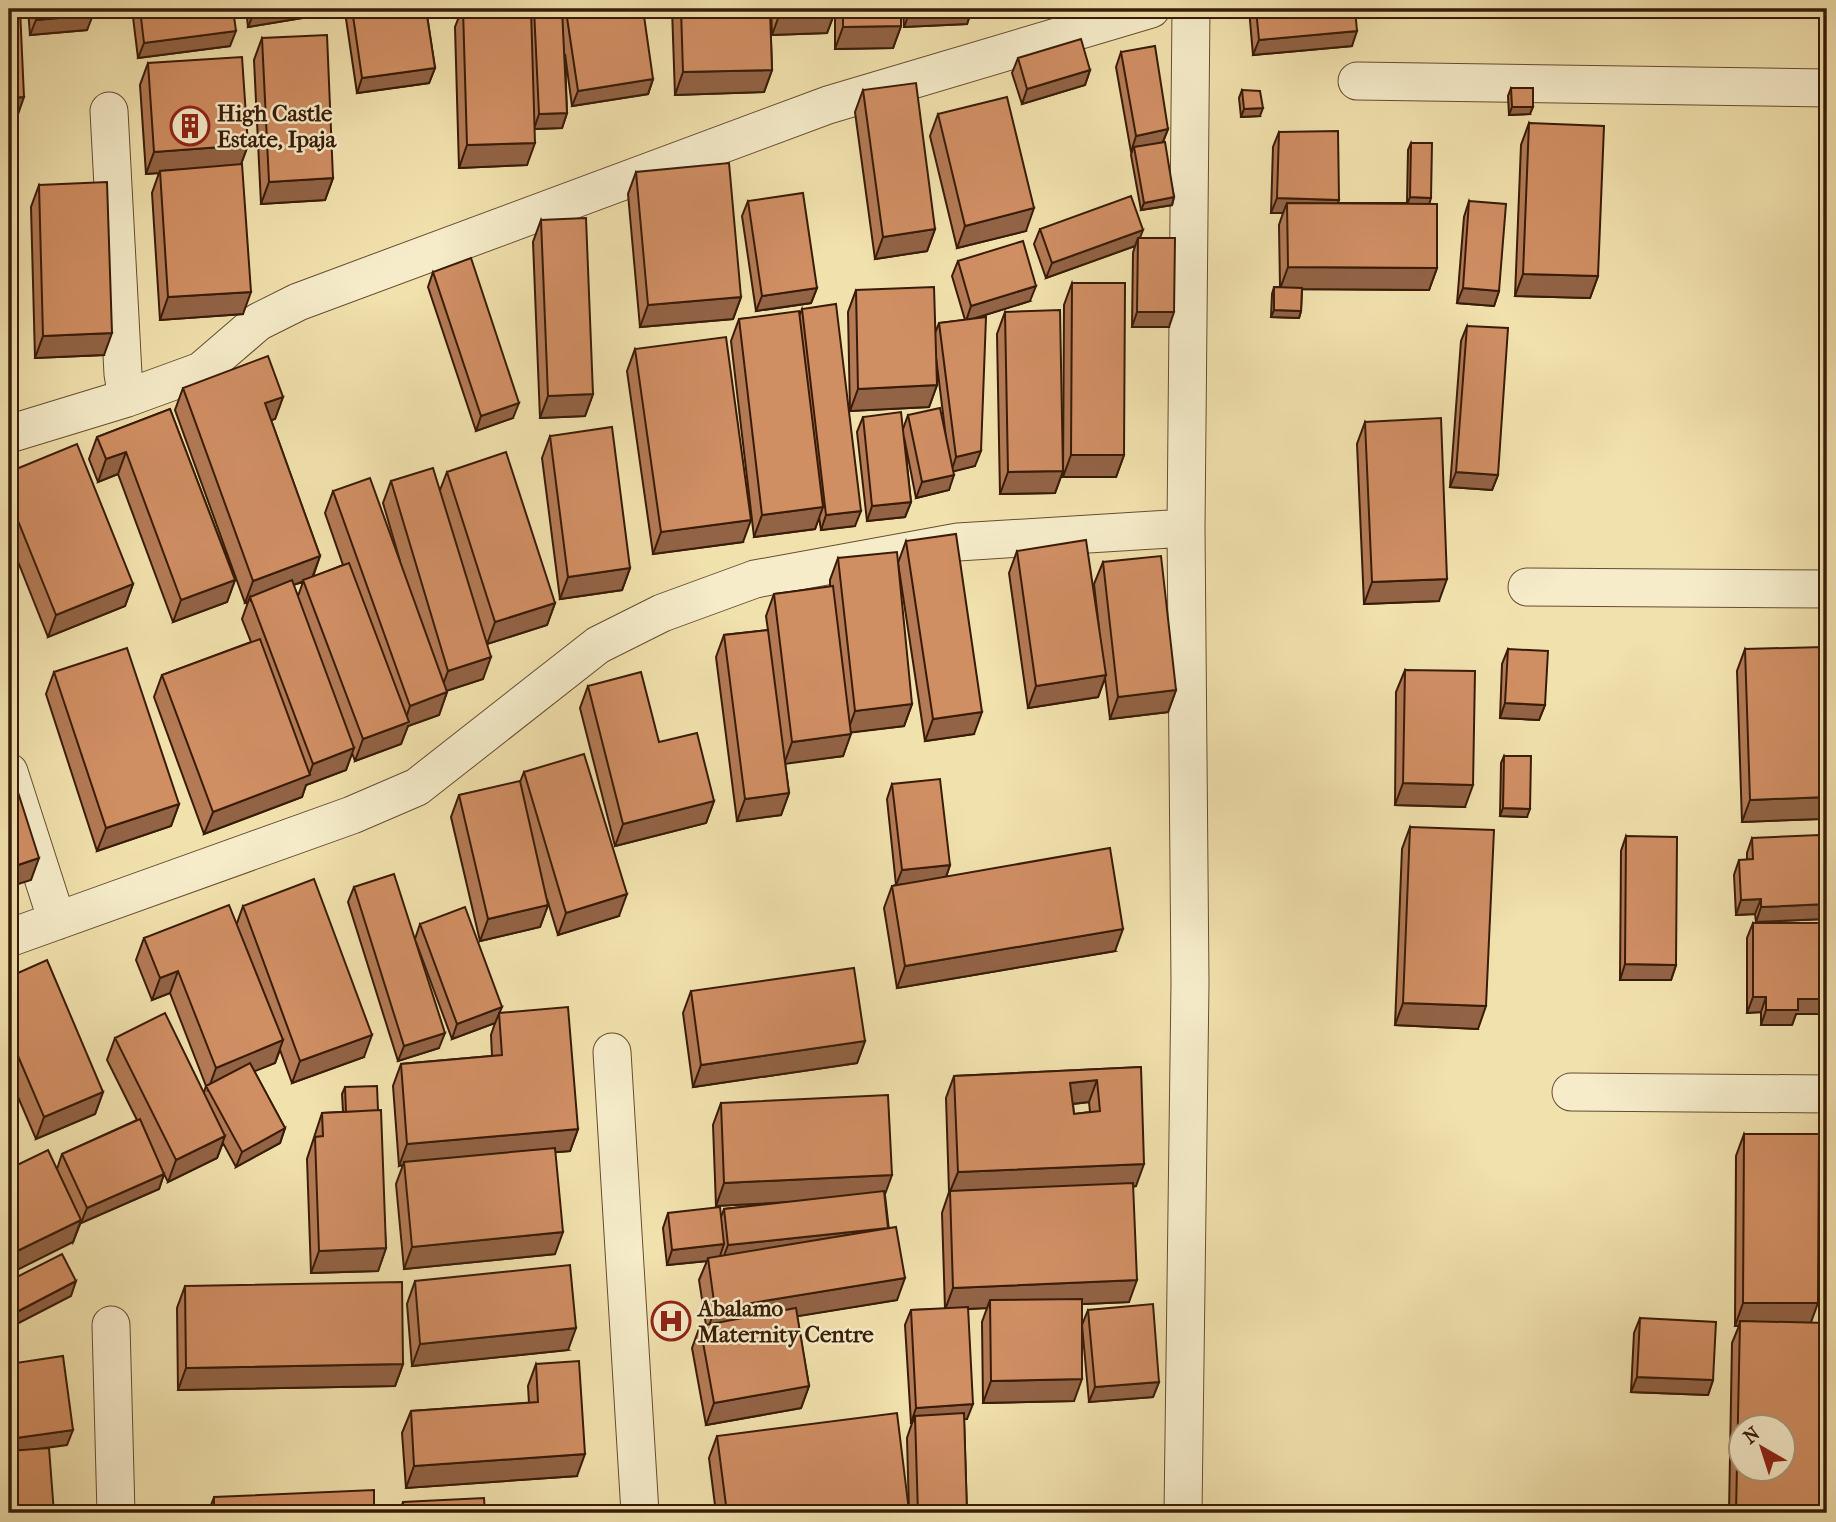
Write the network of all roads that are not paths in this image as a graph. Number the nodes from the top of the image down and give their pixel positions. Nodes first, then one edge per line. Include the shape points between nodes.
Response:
1 (1151, 9) edge
2 (1191, 9) edge
3 (1357, 82) dead end
4 (1827, 88) edge
5 (108, 111) dead end
6 (127, 398) junction
7 (9, 434) edge
8 (1186, 528) junction
9 (1527, 587) dead end
10 (1827, 589) edge
11 (9, 772) edge
12 (57, 921) junction
13 (9, 938) edge
14 (612, 1052) dead end
15 (1571, 1092) dead end
16 (1827, 1094) edge
17 (111, 1325) dead end
18 (116, 1513) edge
19 (640, 1513) edge
20 (1184, 1513) edge

1 - 6 street via 828,105 298,302 258,322 201,371
2 - 8 street
3 - 4 street
5 - 6 street
6 - 7 street
8 - 12 street via 958,542 755,579 662,613 598,645 417,788
8 - 20 street via 1190,984
9 - 10 street
11 - 12 street
12 - 13 street
14 - 19 street
15 - 16 street
17 - 18 street

